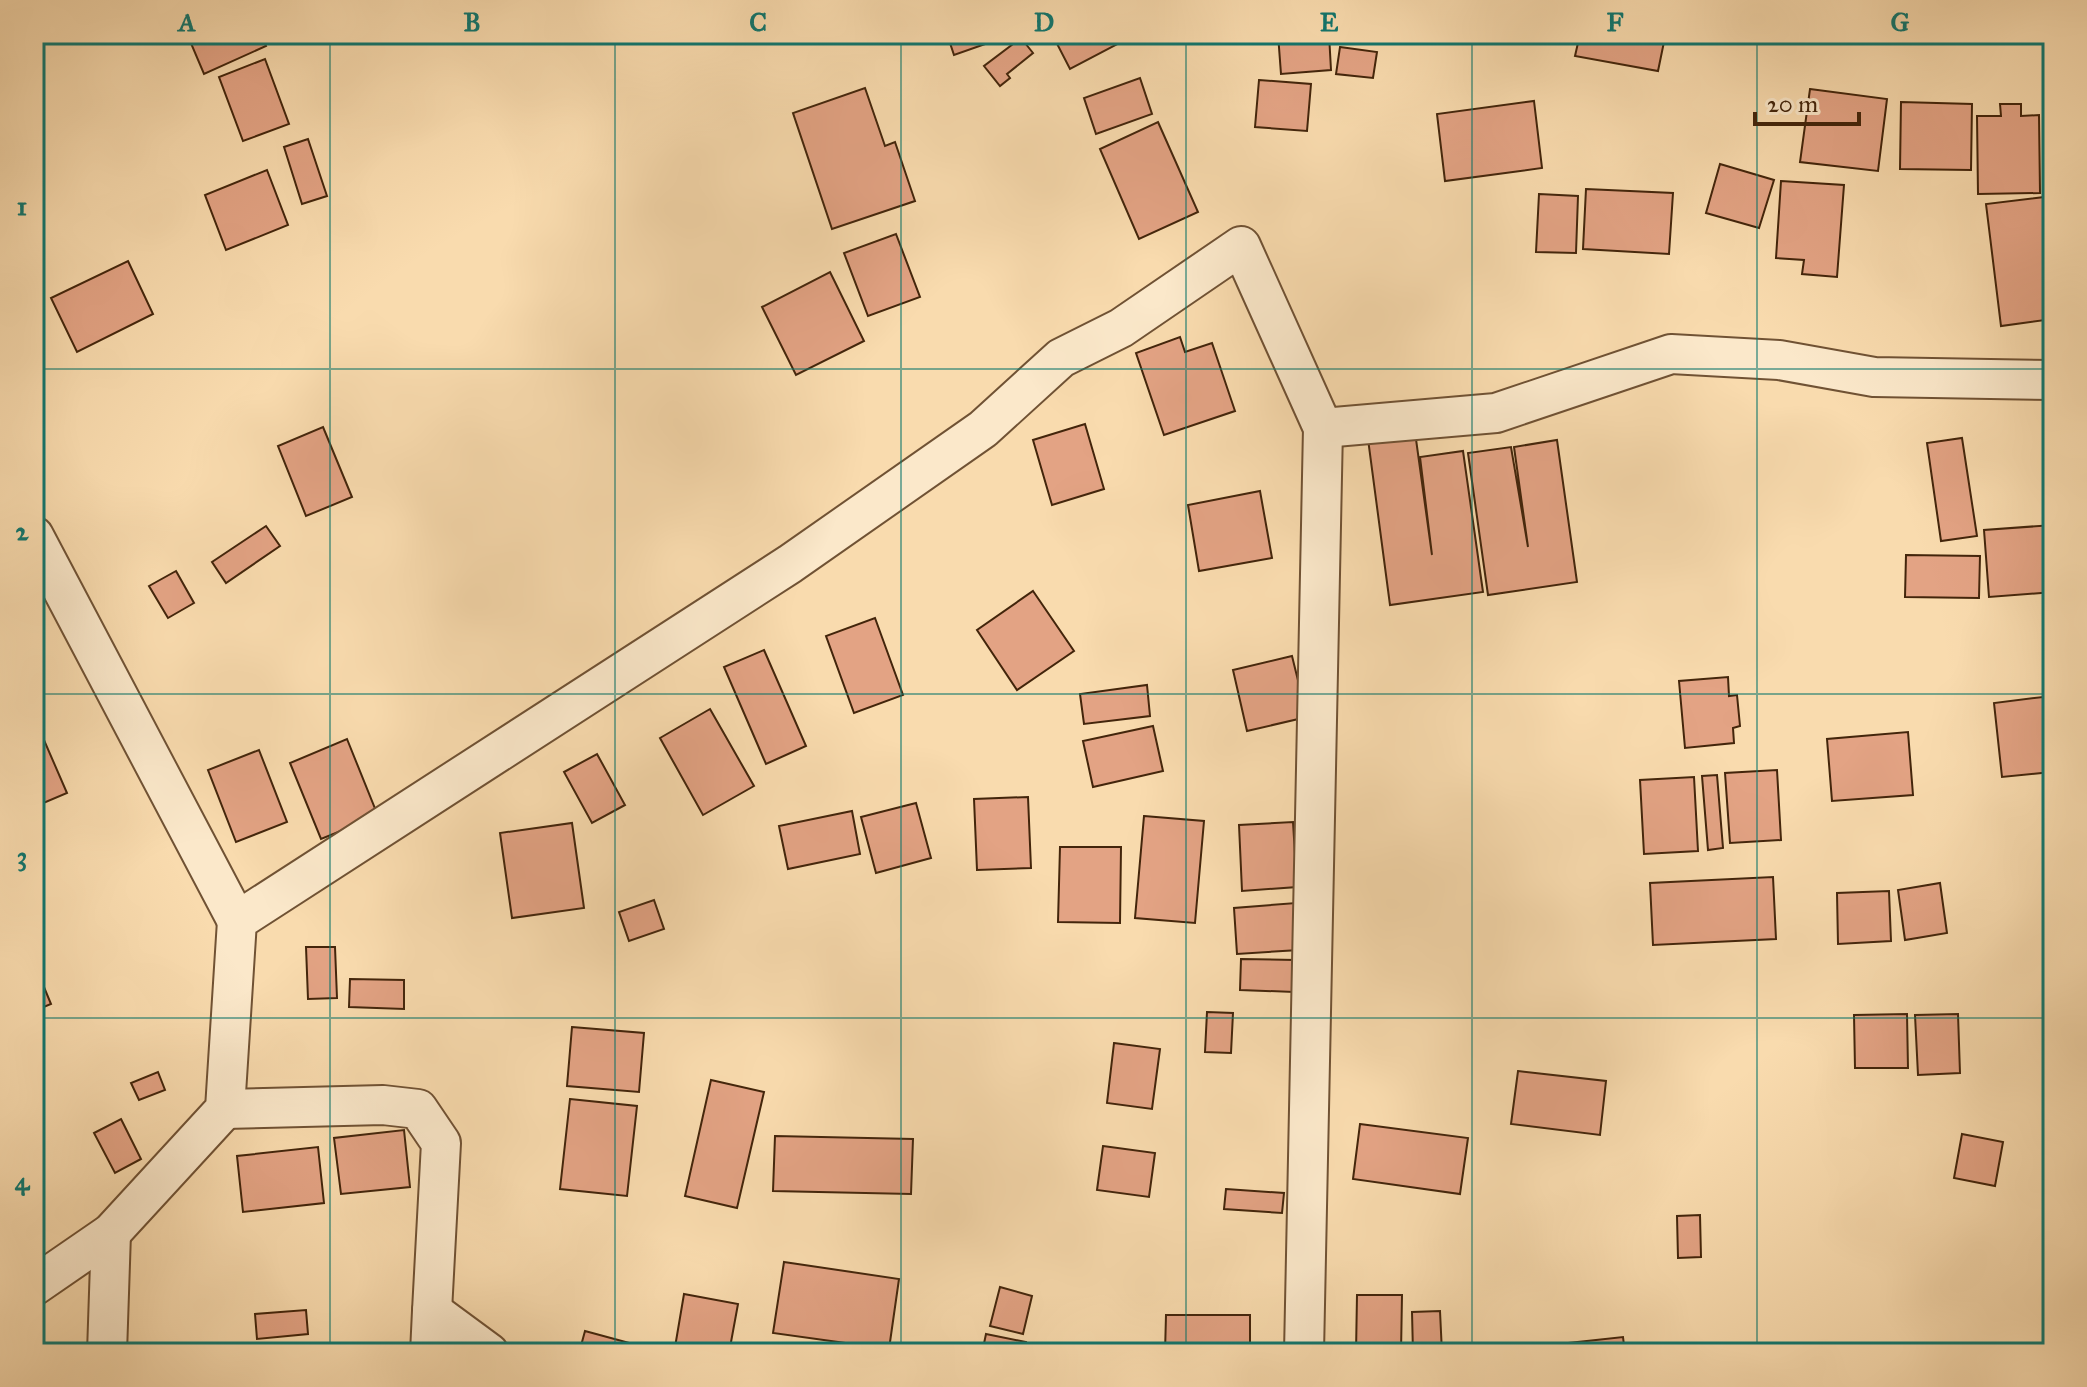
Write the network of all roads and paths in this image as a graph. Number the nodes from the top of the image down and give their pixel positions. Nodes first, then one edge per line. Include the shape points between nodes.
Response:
1 (2053, 380) edge
2 (1323, 428) junction
3 (34, 536) edge
4 (237, 921) junction
5 (225, 1109) junction
6 (111, 1233) junction
7 (34, 1286) edge
8 (432, 1311) junction
9 (107, 1353) edge
10 (430, 1353) edge
11 (489, 1353) edge
12 (1304, 1353) edge

1 - 2 street via 1874,377 1779,360 1671,354 1496,413
2 - 4 street via 1241,246 1121,328 1061,358 983,429 790,564
2 - 12 street
3 - 4 street
4 - 5 street
5 - 6 street
5 - 8 street via 418,1109 441,1143
6 - 7 street
6 - 9 street
8 - 10 street
8 - 11 street

